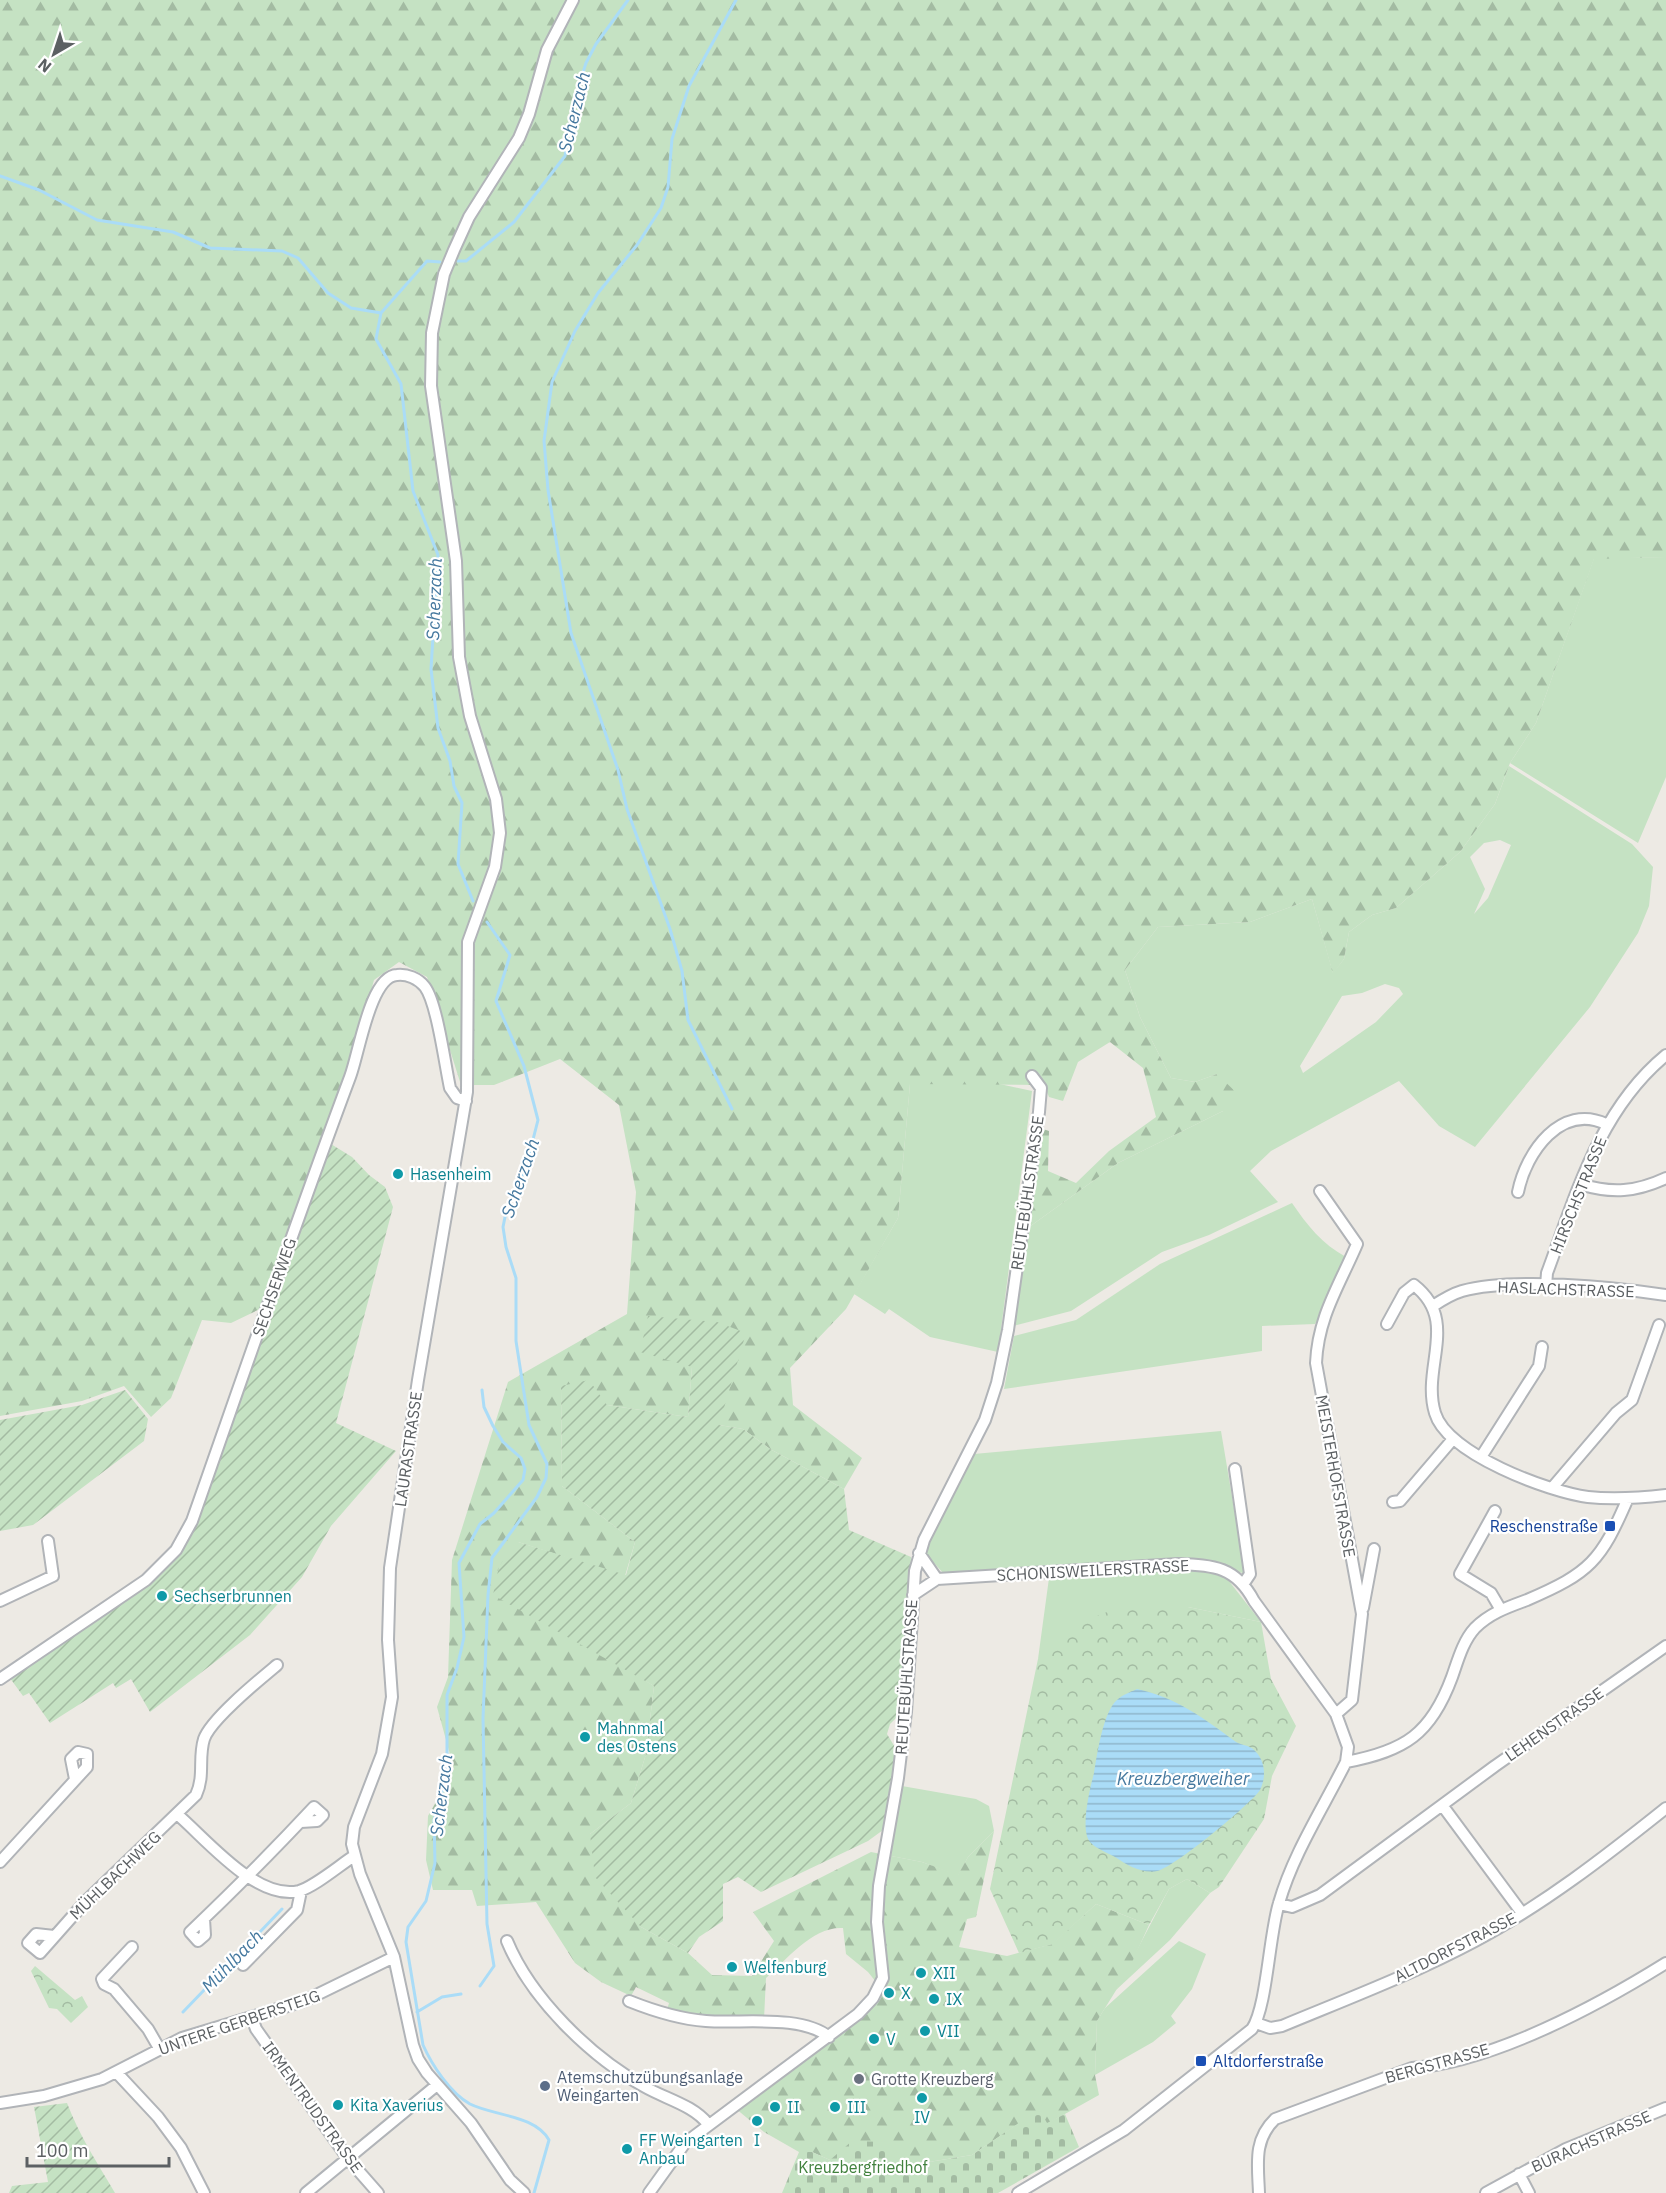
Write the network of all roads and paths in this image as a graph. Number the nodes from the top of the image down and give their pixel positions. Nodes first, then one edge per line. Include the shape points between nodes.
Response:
1 (573, 0) edge
2 (1666, 1055) edge
3 (1032, 1076) dead end
4 (466, 1101) junction
5 (1606, 1124) junction
6 (1666, 1178) edge
7 (1580, 1184) junction
8 (1320, 1191) dead end
9 (1518, 1192) dead end
10 (1546, 1286) junction
11 (1666, 1296) edge
12 (1433, 1306) junction
13 (1388, 1324) dead end
14 (1659, 1325) dead end
15 (1542, 1347) dead end
16 (1453, 1438) junction
17 (1481, 1457) junction
18 (1235, 1469) dead end
19 (1552, 1488) junction
20 (1666, 1495) edge
21 (1628, 1498) junction
22 (1393, 1502) dead end
23 (1495, 1511) dead end
24 (48, 1541) dead end
25 (1374, 1549) dead end
26 (920, 1553) junction
27 (937, 1579) junction
28 (1244, 1583) junction
29 (913, 1595) junction
30 (0, 1601) edge
31 (1501, 1610) junction
32 (1362, 1614) junction
33 (1666, 1646) edge
34 (277, 1665) dead end
35 (0, 1679) edge
36 (1336, 1714) junction
37 (1346, 1762) junction
38 (75, 1779) dead end
39 (1442, 1805) junction
40 (1666, 1808) edge
41 (178, 1815) junction
42 (300, 1822) dead end
43 (354, 1856) junction
44 (0, 1862) edge
45 (248, 1877) junction
46 (301, 1891) junction
47 (1279, 1904) junction
48 (1522, 1913) junction
49 (204, 1919) dead end
50 (54, 1936) dead end
51 (507, 1941) dead end
52 (132, 1947) dead end
53 (394, 1958) junction
54 (1666, 1963) edge
55 (243, 1965) dead end
56 (629, 2001) dead end
57 (252, 2018) junction
58 (1256, 2023) junction
59 (829, 2037) junction
60 (159, 2048) junction
61 (117, 2073) junction
62 (437, 2085) junction
63 (0, 2103) edge
64 (1666, 2108) edge
65 (708, 2124) junction
66 (349, 2160) junction
67 (1519, 2174) junction
68 (204, 2193) edge
69 (306, 2193) edge
70 (378, 2193) edge
71 (524, 2193) edge
72 (650, 2193) edge
73 (1018, 2193) edge
74 (1259, 2193) edge
75 (1486, 2193) edge
76 (1529, 2193) edge

1 - 4 street, LAURASTRASSE via 547,50 519,138 470,217 444,274 432,333 431,386 456,561 459,657 470,716 496,799 500,833 495,867 468,942
2 - 5 street, HIRSCHSTRASSE
3 - 26 street, REUTEBÜHLSTRASSE via 1041,1088 1039,1112 1003,1357 984,1420
4 - 35 street, SECHSERWEG via 457,1098 450,1088 426,988 406,975 383,980 192,1521 176,1550 147,1580
4 - 43 street, LAURASTRASSE via 390,1568 388,1640 393,1697 382,1754 354,1827
5 - 7 street, HIRSCHSTRASSE
5 - 9 street via 1597,1119 1578,1118 1548,1134 1520,1179
6 - 7 street via 1622,1192
7 - 10 street, HIRSCHSTRASSE via 1547,1273
8 - 32 street, MEISTERHOFSTRASSE via 1357,1244 1322,1319 1316,1363
10 - 11 street, HASLACHSTRASSE
10 - 12 street, HASLACHSTRASSE via 1490,1286 1462,1292
12 - 13 street via 1414,1285 1404,1293
12 - 16 street via 1438,1331 1430,1395 1436,1416
14 - 19 street via 1632,1400 1616,1413
15 - 17 street via 1539,1366
16 - 17 street
16 - 22 street via 1400,1501
17 - 19 street
18 - 28 street via 1250,1574
19 - 21 street via 1587,1497
20 - 21 street
21 - 31 street via 1610,1540 1590,1567 1552,1589
23 - 31 street via 1460,1574 1491,1593
24 - 30 street via 53,1576
25 - 32 street, MEISTERHOFSTRASSE
26 - 27 street
26 - 29 street, REUTEBÜHLSTRASSE
27 - 28 street, SCHONISWEILERSTRASSE via 1178,1564 1212,1566
27 - 29 street
28 - 36 street, SCHONISWEILERSTRASSE
29 - 59 street, REUTEBÜHLSTRASSE via 906,1712 879,1886 877,1922 882,1978 867,2005
31 - 37 street via 1488,1617 1466,1641 1436,1714 1423,1730 1389,1752
32 - 36 street, MEISTERHOFSTRASSE via 1352,1701
33 - 39 street, LEHENSTRASSE
34 - 41 street, MÜHLBACHWEG via 251,1686 205,1737 201,1785
36 - 37 street, SCHONISWEILERSTRASSE via 1348,1747
37 - 47 street via 1288,1877
38 - 44 street
39 - 47 street, LEHENSTRASSE via 1320,1895 1292,1907
39 - 48 street
40 - 48 street, ALTDORFSTRASSE
41 - 45 street
41 - 50 street, MÜHLBACHWEG
42 - 45 street
43 - 46 street
43 - 53 street
45 - 46 street via 271,1890
45 - 49 street
46 - 55 street via 297,1910
47 - 58 street
48 - 58 street, ALTDORFSTRASSE via 1425,1966 1293,2022 1270,2028
51 - 65 street via 524,1972 579,2039 620,2072 694,2111
52 - 60 street via 102,1979 148,2029
53 - 57 street, UNTERE GERBERSTEIG via 304,2001
53 - 62 street via 412,2045
54 - 74 street, BERGSTRASSE via 1618,1993 1555,2024 1472,2055 1412,2068 1275,2119 1259,2145
56 - 59 street via 689,2019 777,2022 820,2029
57 - 60 street, UNTERE GERBERSTEIG
57 - 66 street, IRMENTRUDSTRASSE
58 - 73 street via 1229,2050 1124,2130
59 - 65 street, REUTEBÜHLSTRASSE
60 - 61 street, UNTERE GERBERSTEIG
61 - 63 street, UNTERE GERBERSTEIG via 44,2096
61 - 68 street via 181,2148
62 - 66 street
62 - 71 street
64 - 67 street, BURACHSTRASSE via 1566,2149
65 - 72 street, REUTEBÜHLSTRASSE via 672,2158
66 - 69 street
66 - 70 street, IRMENTRUDSTRASSE
67 - 75 street, BURACHSTRASSE
67 - 76 street

